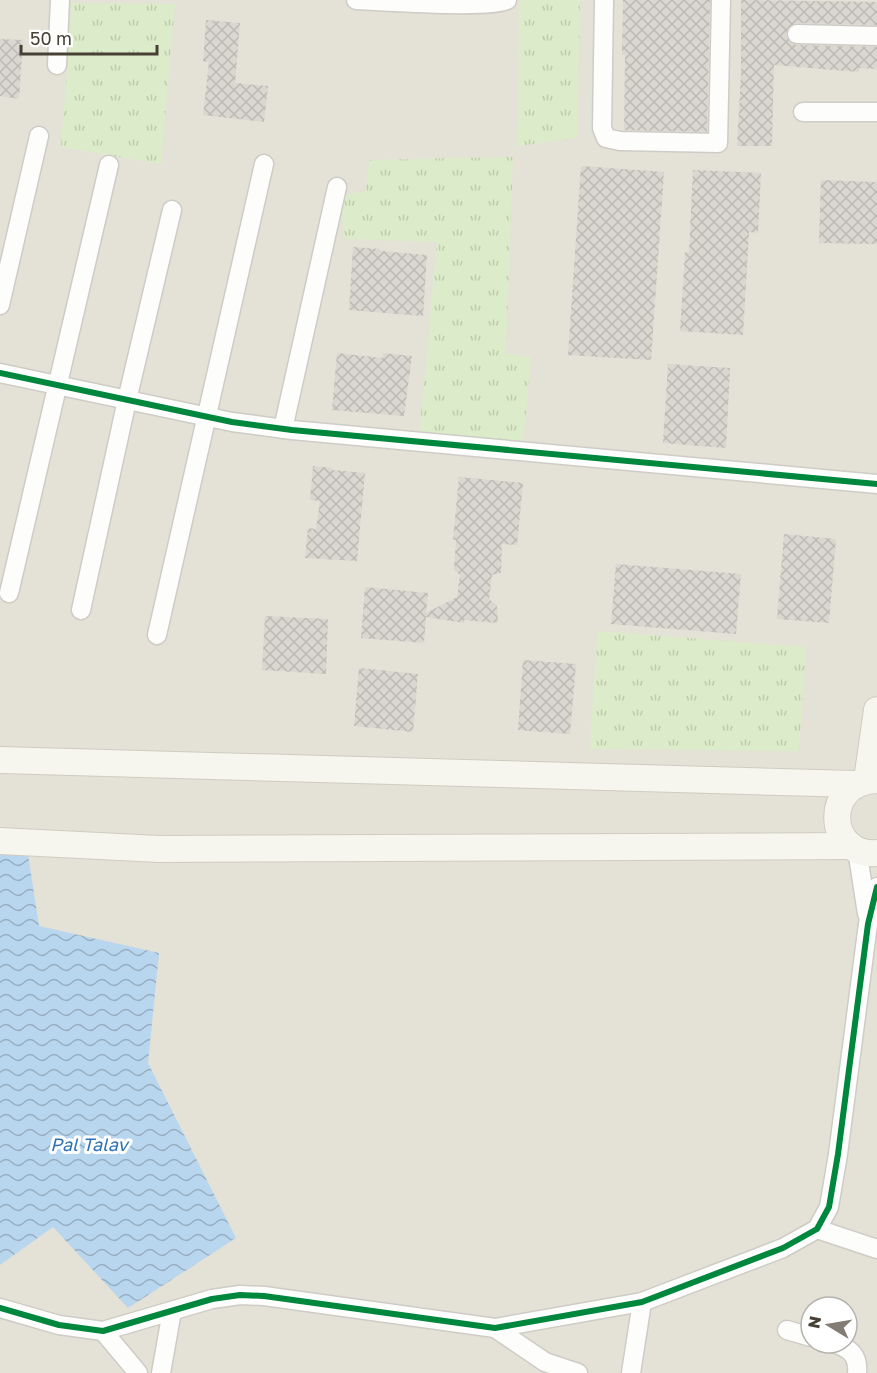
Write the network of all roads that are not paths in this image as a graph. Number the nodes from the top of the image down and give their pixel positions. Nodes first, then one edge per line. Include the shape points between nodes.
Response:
1 (60, 0) edge
2 (356, 0) edge
3 (507, 0) edge
4 (604, 0) edge
5 (721, 0) edge
6 (797, 34) dead end
7 (877, 36) edge
8 (57, 65) dead end
9 (804, 112) dead end
10 (877, 112) edge
11 (39, 136) dead end
12 (264, 164) dead end
13 (109, 165) dead end
14 (337, 187) dead end
15 (172, 210) dead end
16 (0, 305) edge
17 (0, 373) edge
18 (58, 385) junction
19 (127, 400) junction
20 (207, 417) junction
21 (283, 429) junction
22 (877, 484) edge
23 (9, 593) dead end
24 (81, 610) dead end
25 (157, 635) dead end
26 (877, 710) edge
27 (0, 760) edge
28 (866, 781) edge
29 (0, 841) edge
30 (862, 849) edge
31 (877, 887) edge
32 (868, 924) junction
33 (818, 1229) junction
34 (877, 1249) edge
35 (642, 1302) junction
36 (0, 1308) edge
37 (172, 1311) junction
38 (495, 1328) junction
39 (787, 1330) dead end
40 (103, 1331) junction
41 (799, 1334) edge
42 (854, 1355) edge
43 (543, 1367) edge
44 (138, 1373) edge
45 (161, 1373) edge
46 (578, 1373) edge
47 (631, 1373) edge
48 (857, 1373) edge

1 - 8 street
2 - 3 street via 481,4
4 - 5 street via 602,128 606,138 718,143
6 - 7 street
9 - 10 street
11 - 16 street
12 - 20 street
13 - 18 street
14 - 21 street
15 - 19 street
17 - 18 street
18 - 19 street
18 - 23 street
19 - 20 street
19 - 24 street
20 - 21 street
20 - 25 street
21 - 22 street
26 - 28 street
27 - 28 street
28 - 30 street via 843,797 836,814 843,837
29 - 30 street via 159,849
30 - 32 street
31 - 32 street
32 - 33 street via 838,1154 829,1207
33 - 34 street
33 - 35 street via 783,1248
35 - 38 street
35 - 47 street
36 - 40 street via 59,1325
37 - 38 street via 212,1299 264,1296
37 - 40 street
37 - 45 street
38 - 43 street
39 - 41 street
40 - 44 street
42 - 48 street
43 - 46 street

